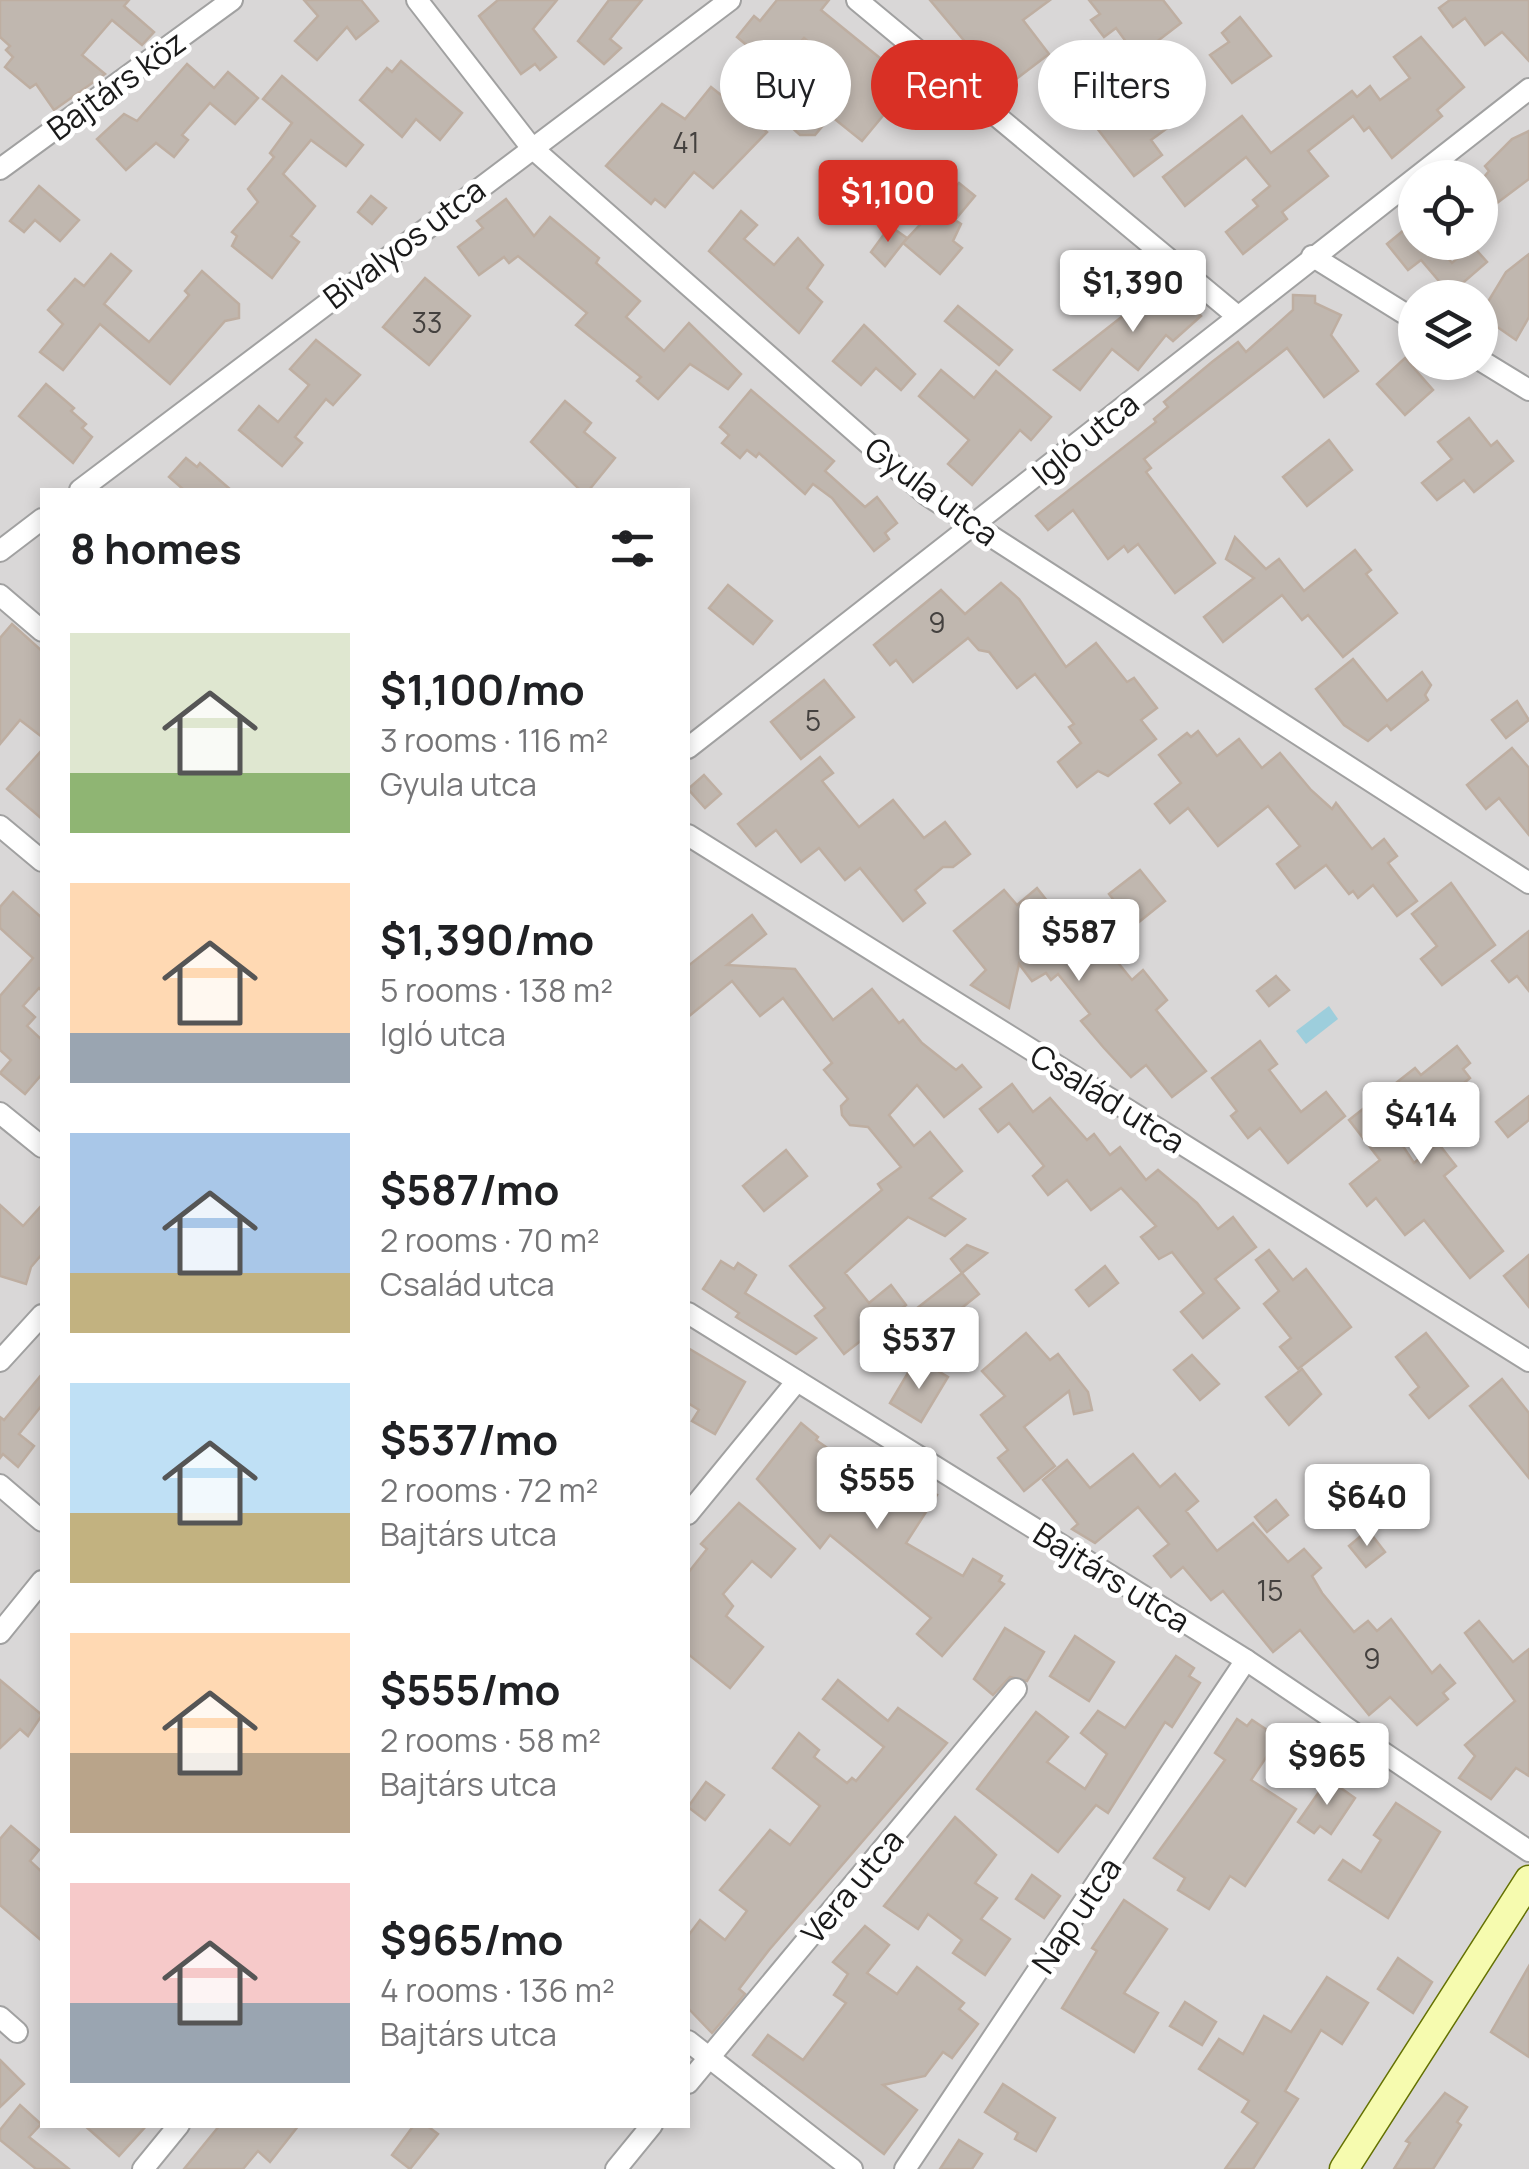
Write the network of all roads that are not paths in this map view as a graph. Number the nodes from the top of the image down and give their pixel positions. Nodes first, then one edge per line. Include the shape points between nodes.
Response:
1 (232, 0) edge
2 (417, 0) edge
3 (730, 0) edge
4 (857, 0) edge
5 (1529, 89) edge
6 (531, 147) junction
7 (0, 169) edge
8 (1312, 256) junction
9 (1398, 309) edge
10 (1236, 315) junction
11 (1498, 371) edge
12 (1529, 390) edge
13 (83, 488) edge
14 (40, 521) edge
15 (975, 527) junction
16 (0, 551) edge
17 (0, 595) edge
18 (40, 628) edge
19 (690, 746) edge
20 (0, 826) edge
21 (690, 836) edge
22 (40, 859) edge
23 (1529, 882) edge
24 (0, 1113) edge
25 (40, 1145) edge
26 (690, 1314) edge
27 (40, 1317) edge
28 (0, 1361) edge
29 (1529, 1361) edge
30 (797, 1381) junction
31 (0, 1485) edge
32 (690, 1512) edge
33 (40, 1519) edge
34 (40, 1583) edge
35 (0, 1633) edge
36 (1246, 1660) junction
37 (1016, 1689) dead end
38 (1529, 1851) edge
39 (1529, 1880) edge
40 (0, 2017) edge
41 (18, 2032) dead end
42 (690, 2043) edge
43 (708, 2058) junction
44 (690, 2080) edge
45 (177, 2128) edge
46 (650, 2128) edge
47 (143, 2169) edge
48 (616, 2169) edge
49 (852, 2169) edge
50 (906, 2169) edge
51 (1344, 2169) edge

1 - 7 street, Bajtárs köz
2 - 6 street, Gyula utca
3 - 6 street, Bivalyos utca
4 - 10 street
5 - 8 street, Igló utca
6 - 13 street, Bivalyos utca
6 - 15 street, Gyula utca via 927,494
8 - 9 street
8 - 10 street, Igló utca
10 - 15 street, Igló utca
11 - 12 street
14 - 16 street
15 - 19 street, Igló utca
15 - 23 street, Gyula utca
17 - 18 street
20 - 22 street
21 - 29 street, Család utca
24 - 25 street
26 - 30 street, Bajtárs utca
27 - 28 street
30 - 32 street
30 - 36 street, Bajtárs utca
31 - 33 street
34 - 35 street
36 - 38 street, Bajtárs utca
36 - 50 street, Nap utca
37 - 43 street, Vera utca
39 - 51 street
40 - 41 street
42 - 43 street
43 - 44 street, Vera utca
43 - 49 street
45 - 47 street
46 - 48 street

